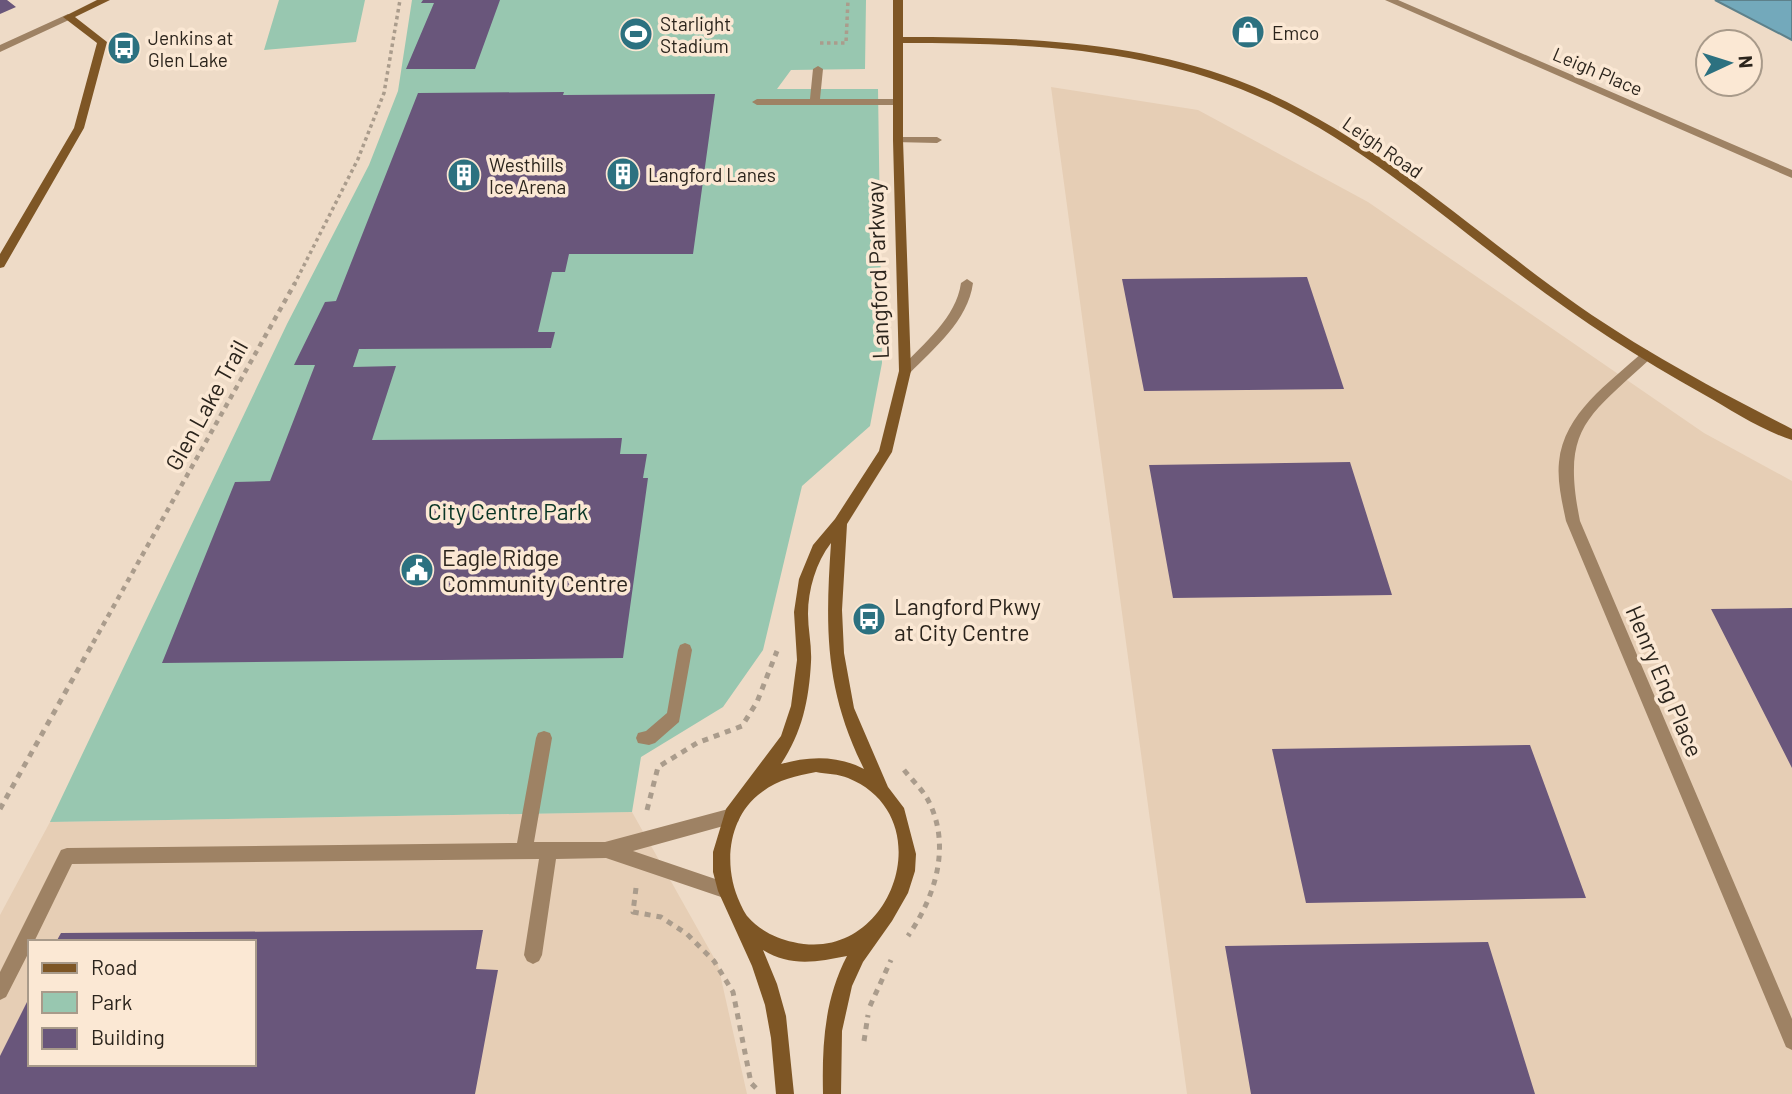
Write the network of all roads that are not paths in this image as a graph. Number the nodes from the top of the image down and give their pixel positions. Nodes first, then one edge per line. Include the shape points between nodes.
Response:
1 (105, 0) edge
2 (898, 0) edge
3 (1390, 0) edge
4 (68, 17) junction
5 (897, 40) junction
6 (0, 49) edge
7 (818, 69) dead end
8 (757, 102) dead end
9 (816, 102) junction
10 (897, 102) junction
11 (898, 140) junction
12 (937, 140) dead end
13 (1792, 174) edge
14 (0, 264) edge
15 (967, 283) dead end
16 (1647, 355) junction
17 (905, 371) junction
18 (1792, 435) edge
19 (840, 523) junction
20 (685, 650) dead end
21 (544, 738) dead end
22 (644, 738) dead end
23 (755, 787) junction
24 (883, 790) junction
25 (732, 816) junction
26 (605, 850) junction
27 (524, 851) junction
28 (549, 851) junction
29 (724, 890) junction
30 (741, 923) junction
31 (880, 925) junction
32 (533, 955) dead end
33 (0, 991) edge
34 (1792, 1041) edge
35 (785, 1094) edge
36 (832, 1094) edge

1 - 4 main road
2 - 5 main road, Langford Parkway
3 - 13 street, Leigh Place
4 - 6 street
4 - 14 main road via 102,42 79,128
5 - 10 main road, Langford Parkway
5 - 16 main road, Leigh Road via 1008,39 1131,54 1176,64 1278,101 1377,162 1587,318
7 - 9 street
8 - 9 street
9 - 10 street
10 - 11 main road, Langford Parkway
11 - 12 street
11 - 17 main road, Langford Parkway
15 - 17 street via 960,310
16 - 18 main road, Leigh Road
16 - 34 street, Henry Eng Place via 1581,417 1565,457 1564,486 1573,521
17 - 19 main road, Langford Parkway via 885,452
19 - 23 main road, Langford Parkway via 818,549 806,579 800,612 804,660 799,706 788,740
19 - 24 main road, Langford Parkway via 835,589 843,695 859,745
20 - 22 street via 674,718
21 - 27 street
23 - 24 main road via 786,768 821,763 855,770
23 - 25 main road
24 - 31 main road via 902,820 908,856 900,893
25 - 26 street
25 - 29 main road via 721,852
26 - 28 street
26 - 29 street
27 - 28 street
27 - 33 street via 67,856
28 - 32 street
29 - 30 main road
30 - 31 main road via 772,946 809,955 847,947
30 - 35 main road via 775,1008
31 - 36 main road via 850,967 833,1016

